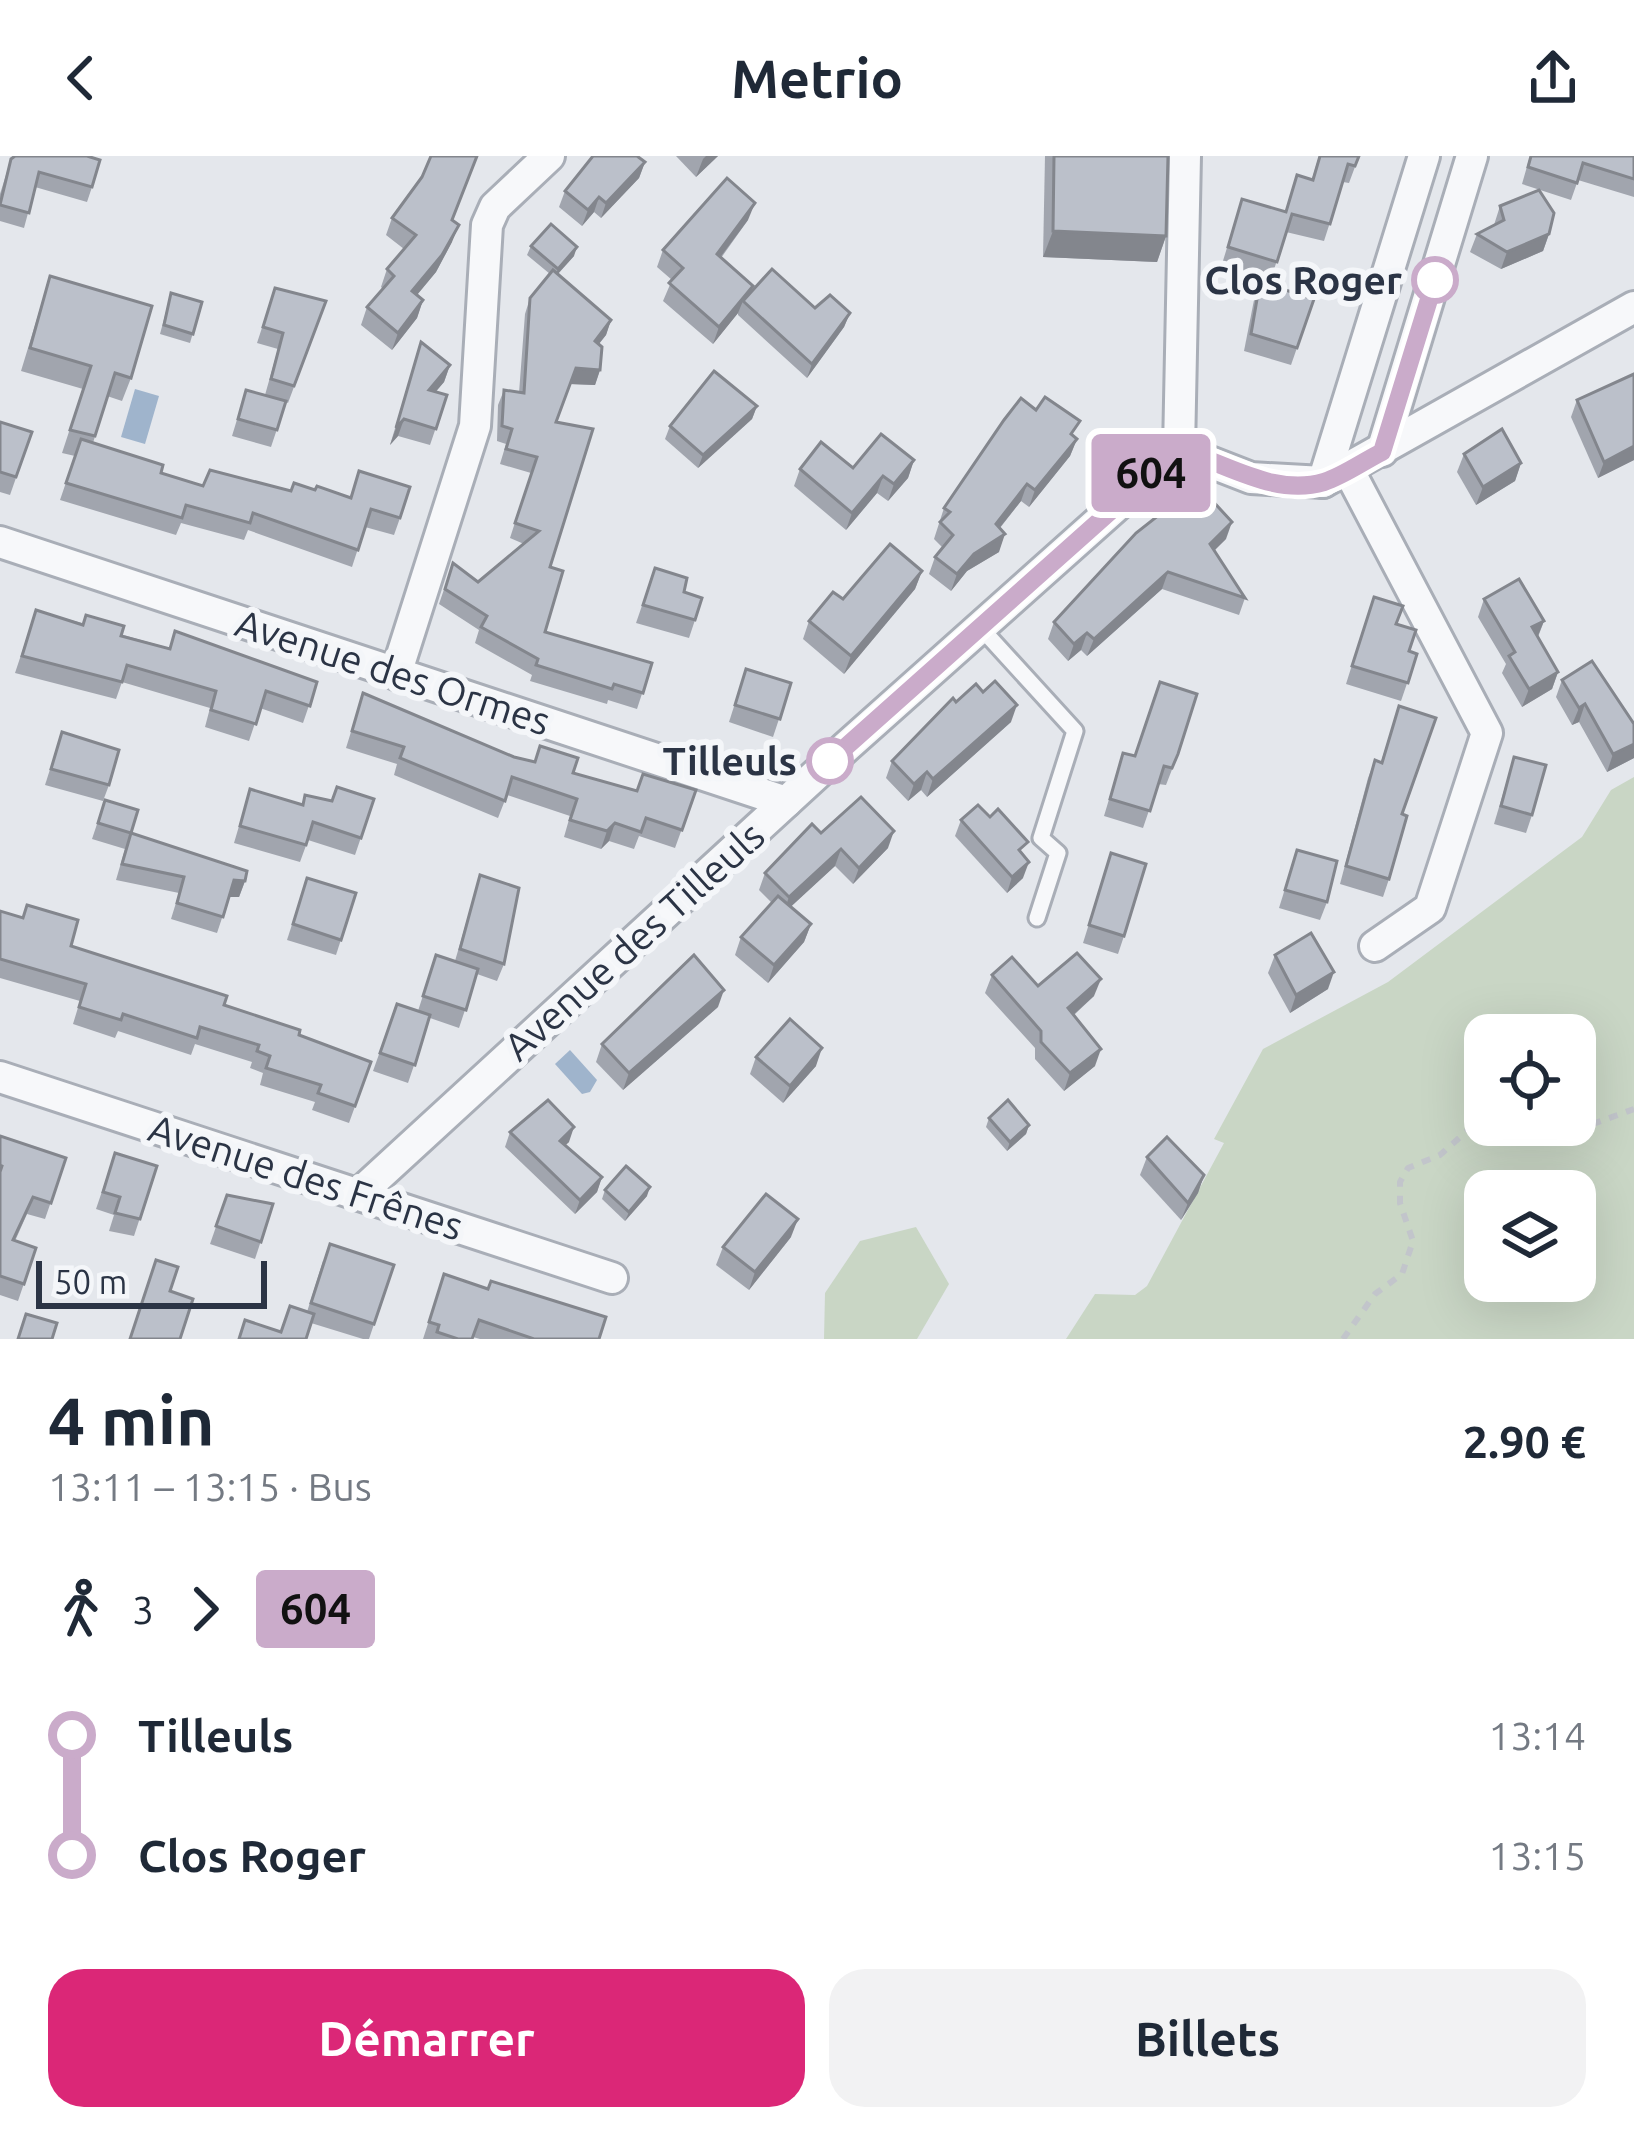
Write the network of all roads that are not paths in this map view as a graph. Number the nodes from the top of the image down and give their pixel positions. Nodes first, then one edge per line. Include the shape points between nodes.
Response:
1 (549, 156) edge
2 (1185, 156) edge
3 (1424, 156) edge
4 (1472, 156) edge
5 (1634, 307) edge
6 (1179, 450) junction
7 (1382, 452) junction
8 (1335, 476) junction
9 (0, 542) edge
10 (981, 628) junction
11 (396, 674) junction
12 (786, 802) junction
13 (1037, 918) dead end
14 (1375, 946) dead end
15 (0, 1077) edge
16 (359, 1195) junction
17 (612, 1278) dead end

1 - 11 street via 495,207 488,225 475,427
2 - 6 street
3 - 8 street
4 - 7 street
5 - 7 street
6 - 8 street via 1251,478
6 - 10 street, Avenue des Tilleuls
7 - 8 street
8 - 14 street via 1487,733 1430,908
9 - 11 street, Avenue des Ormes
10 - 12 street, Avenue des Tilleuls
10 - 13 lane via 1075,731 1041,838 1058,853
11 - 12 street, Avenue des Ormes
12 - 16 street, Avenue des Tilleuls
15 - 16 street, Avenue des Frênes
16 - 17 street, Avenue des Frênes

